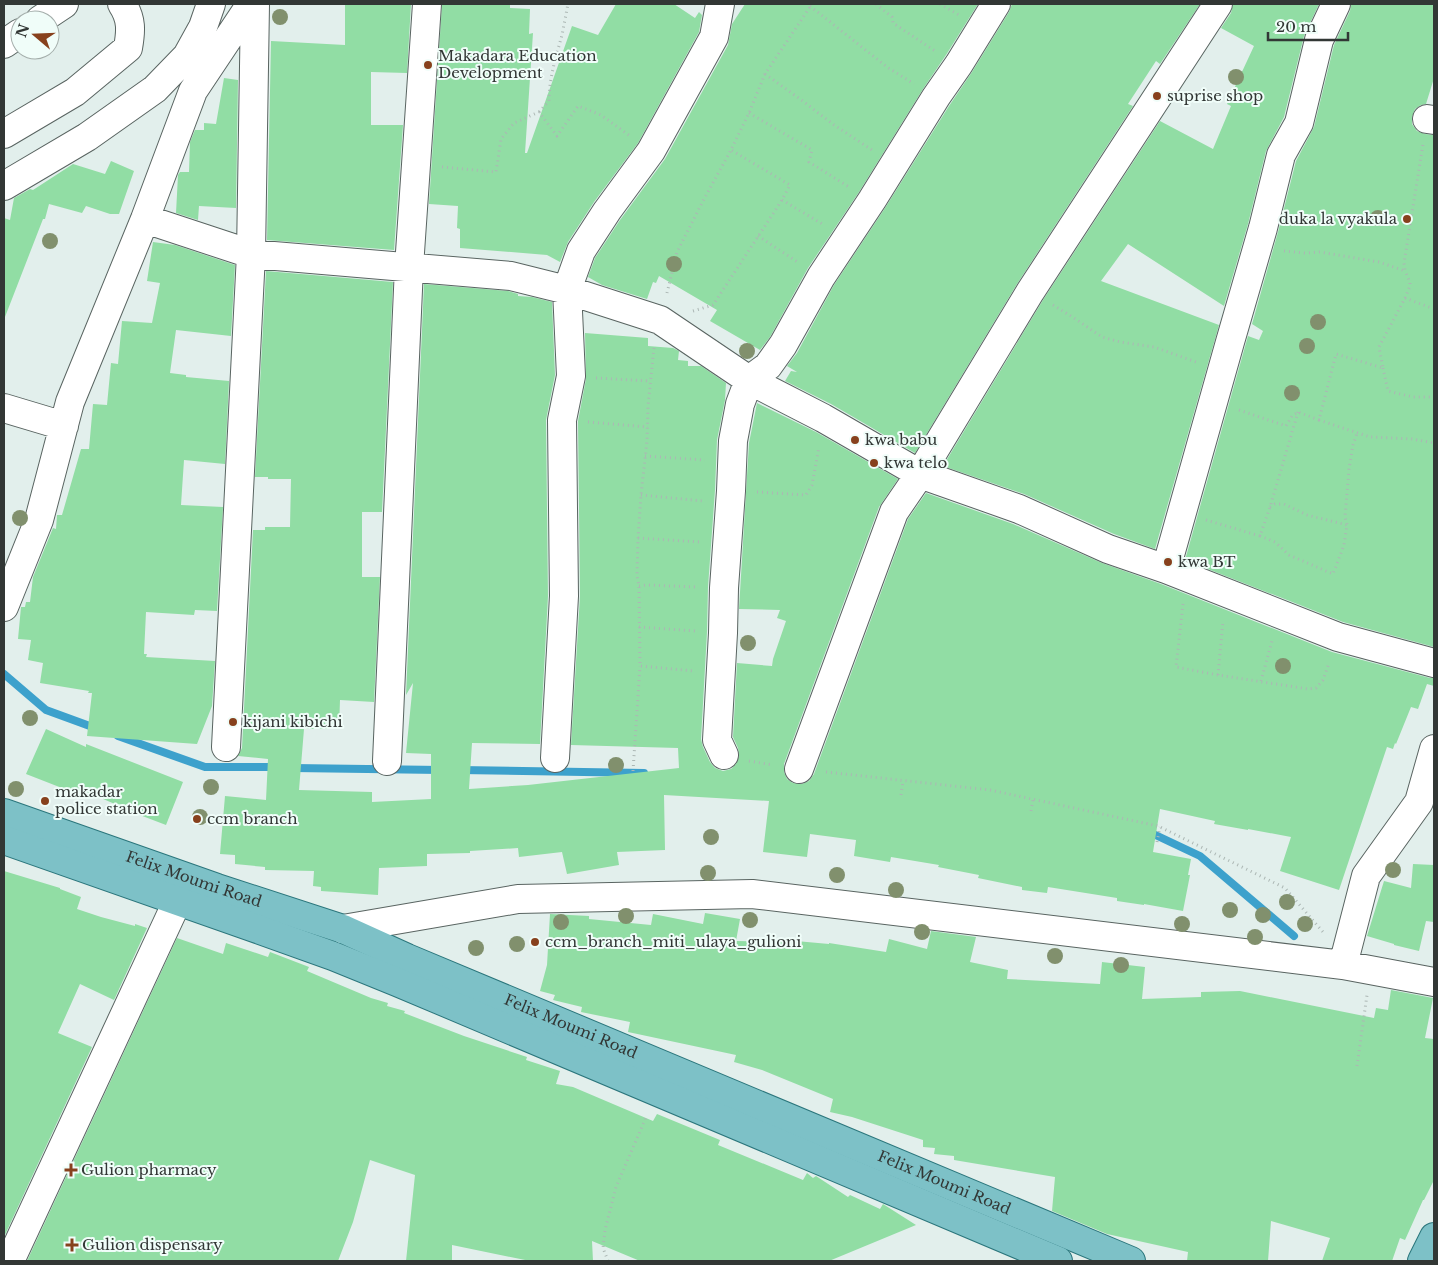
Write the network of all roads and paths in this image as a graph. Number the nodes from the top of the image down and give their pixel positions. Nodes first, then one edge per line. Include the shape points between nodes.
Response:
1 (122, 4) edge
2 (211, 4) edge
3 (251, 4) edge
4 (255, 4) edge
5 (427, 4) edge
6 (568, 4) edge
7 (720, 4) edge
8 (876, 4) edge
9 (996, 4) edge
10 (1218, 4) edge
11 (1336, 4) edge
12 (810, 6) dead end
13 (959, 64) junction
14 (765, 74) dead end
15 (936, 97) junction
16 (539, 112) junction
17 (749, 112) dead end
18 (1431, 120) edge
19 (4, 134) edge
20 (731, 150) dead end
21 (651, 151) junction
22 (417, 164) junction
23 (893, 164) junction
24 (4, 186) edge
25 (782, 200) junction
26 (872, 200) junction
27 (145, 219) junction
28 (758, 236) junction
29 (846, 239) junction
30 (1259, 242) junction
31 (251, 254) junction
32 (409, 267) junction
33 (1405, 271) junction
34 (821, 277) junction
35 (567, 290) junction
36 (1030, 292) junction
37 (1405, 298) junction
38 (1434, 309) edge
39 (660, 320) junction
40 (1383, 368) junction
41 (1222, 371) junction
42 (571, 376) junction
43 (749, 380) junction
44 (650, 381) dead end
45 (1434, 397) edge
46 (1213, 402) junction
47 (4, 408) edge
48 (1298, 412) junction
49 (823, 418) junction
50 (562, 420) junction
51 (1320, 420) junction
52 (64, 426) junction
53 (648, 427) dead end
54 (1357, 433) junction
55 (1434, 443) edge
56 (646, 456) dead end
57 (732, 463) junction
58 (920, 474) junction
59 (641, 495) dead end
60 (731, 497) junction
61 (1270, 507) junction
62 (1182, 514) junction
63 (1347, 526) junction
64 (1260, 536) junction
65 (638, 538) dead end
66 (728, 543) junction
67 (1166, 569) junction
68 (639, 586) dead end
69 (724, 588) junction
70 (1227, 594) junction
71 (4, 606) edge
72 (1276, 614) junction
73 (639, 627) dead end
74 (723, 633) junction
75 (1338, 637) junction
76 (1434, 663) edge
77 (640, 666) dead end
78 (1218, 675) junction
79 (1261, 681) junction
80 (226, 747) dead end
81 (1434, 749) edge
82 (724, 755) joint
83 (555, 758) dead end
84 (388, 761) dead end
85 (799, 769) junction
86 (633, 771) dead end
87 (903, 781) junction
88 (901, 795) dead end
89 (1033, 800) junction
90 (1031, 811) dead end
91 (4, 813) edge
92 (1160, 828) junction
93 (4, 840) edge
94 (1157, 842) dead end
95 (177, 902) junction
96 (343, 929) junction
97 (333, 956) junction
98 (1344, 961) junction
99 (1370, 970) junction
100 (1434, 982) edge
101 (1357, 1066) dead end
102 (657, 1092) junction
103 (1434, 1237) edge
104 (10, 1261) edge
105 (608, 1261) edge
106 (1058, 1261) edge
107 (1131, 1261) edge
108 (1422, 1261) edge

1 - 19 street via 131,30 128,48 75,92
2 - 24 street via 203,27 186,56 156,89 87,137
3 - 27 street via 193,91
4 - 31 street
5 - 22 street
6 - 16 path via 552,67 549,101
7 - 21 street via 714,37
8 - 13 path via 892,17 894,23
9 - 13 street
10 - 36 street
11 - 30 street via 1319,40 1299,122 1281,156
12 - 15 path via 888,68
13 - 15 street
14 - 23 path
15 - 23 street
16 - 21 path via 557,136 578,106 602,115
16 - 22 path via 514,123 500,139 496,172
17 - 26 path via 812,150 809,162
18 - 33 path
20 - 25 path via 790,185
21 - 35 street via 581,251
22 - 32 street
23 - 26 street
25 - 28 path
25 - 29 path
26 - 29 street
27 - 31 street
27 - 52 street via 70,402
28 - 34 path
28 - 39 path via 713,305
29 - 34 street
30 - 33 path via 1285,251 1320,252 1379,262
30 - 41 street
31 - 32 street
31 - 80 street
32 - 35 street via 510,276
32 - 84 street
33 - 37 path via 1410,282
34 - 43 street via 783,345 768,366
35 - 39 street
35 - 42 street
36 - 41 path via 1102,337 1154,347
36 - 58 street
37 - 38 path
37 - 40 path via 1379,348
39 - 43 street
40 - 45 path via 1388,391 1414,397
40 - 51 path via 1336,354
41 - 46 street
42 - 44 path
42 - 50 street
43 - 49 street
43 - 57 street via 740,404
46 - 48 path via 1286,426
46 - 62 street
47 - 52 street
48 - 51 path
48 - 61 path
49 - 58 street
49 - 60 path via 812,485 806,494
50 - 53 path
50 - 83 street via 564,596
51 - 54 path
52 - 71 street via 39,520
54 - 55 path
54 - 63 path via 1347,484
56 - 57 path
57 - 60 street
58 - 67 street via 1019,509 1108,549
58 - 85 street via 894,512
59 - 60 path
60 - 66 street
61 - 63 path via 1284,504 1307,515
61 - 64 path
62 - 64 path
62 - 67 street
63 - 64 path via 1344,544 1332,574 1288,555 1275,542
65 - 66 path
66 - 69 street
67 - 70 street
67 - 78 path via 1184,595 1176,667
68 - 69 path
69 - 74 street
70 - 72 street
70 - 78 path
72 - 75 street
72 - 79 path
73 - 74 path
74 - 82 street via 717,740
75 - 76 street
75 - 79 path via 1323,680 1316,688
77 - 86 path
78 - 79 path
81 - 98 street via 1418,802 1366,876
82 - 85 path
85 - 87 path
87 - 88 path
87 - 89 path via 990,790
89 - 90 path
89 - 92 path
91 - 96 main road, Felix Moumi Road
92 - 94 path
92 - 98 path via 1285,888
93 - 95 main road, Felix Moumi Road
95 - 97 main road, Felix Moumi Road
95 - 104 street
96 - 97 main road
96 - 98 street via 518,898 752,894
96 - 107 main road, Felix Moumi Road
97 - 102 main road, Felix Moumi Road
98 - 99 street
99 - 100 street
99 - 101 path
102 - 105 path via 616,1187 603,1248
102 - 106 main road, Felix Moumi Road
103 - 108 main road

